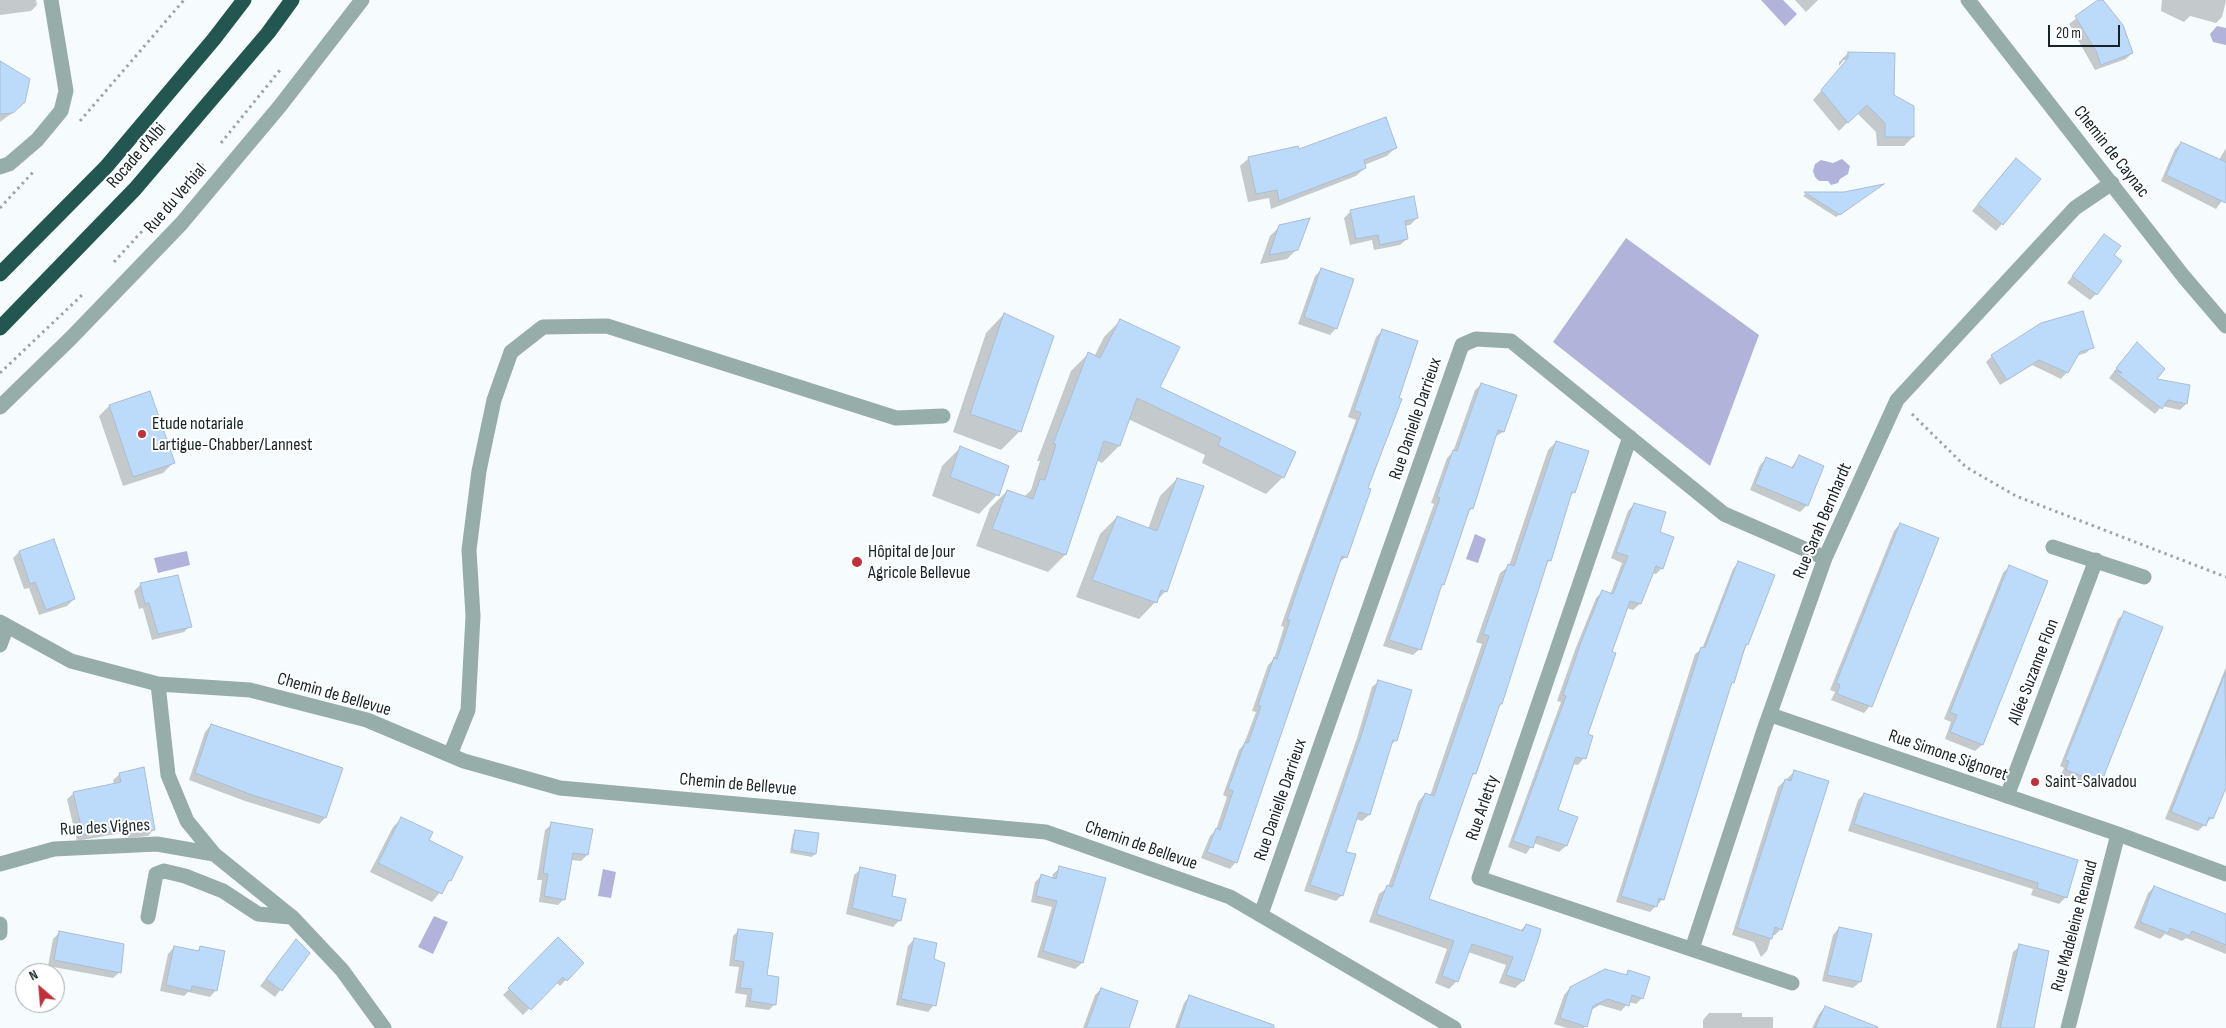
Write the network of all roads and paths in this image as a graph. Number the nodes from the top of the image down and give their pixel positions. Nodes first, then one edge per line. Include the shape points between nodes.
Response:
1 (51, 0) edge
2 (184, 0) edge
3 (244, 0) edge
4 (292, 0) edge
5 (362, 0) edge
6 (1968, 0) edge
7 (282, 68) dead end
8 (77, 124) dead end
9 (219, 144) dead end
10 (207, 159) dead end
11 (39, 166) dead end
12 (0, 167) edge
13 (2112, 183) junction
14 (0, 208) edge
15 (109, 267) dead end
16 (0, 274) edge
17 (89, 288) dead end
18 (2226, 326) edge
19 (0, 328) edge
20 (0, 373) edge
21 (1897, 400) junction
22 (0, 407) edge
23 (943, 416) dead end
24 (1630, 437) junction
25 (2054, 547) dead end
26 (1825, 558) junction
27 (2096, 560) junction
28 (2144, 577) dead end
29 (2226, 577) edge
30 (3, 624) edge
31 (0, 645) edge
32 (158, 684) junction
33 (1770, 715) junction
34 (450, 755) junction
35 (2007, 796) junction
36 (2118, 834) junction
37 (214, 854) junction
38 (0, 864) edge
39 (2226, 874) edge
40 (1261, 914) junction
41 (148, 917) dead end
42 (292, 917) junction
43 (0, 924) edge
44 (0, 932) edge
45 (1692, 949) junction
46 (1792, 983) dead end
47 (384, 1028) edge
48 (1454, 1028) edge
49 (2068, 1028) edge

1 - 12 street via 66,91 61,111 37,140 9,164
2 - 8 path
3 - 16 highway, Rocade d'Albi via 106,167
4 - 19 highway, Rocade d'Albi via 268,33 135,189
5 - 22 street, Rue du Verbial via 280,106 181,224
6 - 13 street, Chemin de Caynac
7 - 9 path
10 - 15 path
11 - 14 path
13 - 18 street, Chemin de Caynac
13 - 21 street, Rue Sarah Bernhardt via 2076,208
17 - 20 path
21 - 26 street, Rue Sarah Bernhardt
21 - 29 path via 1966,466 2016,496
23 - 34 street via 896,418 607,326 542,328 511,352 494,400 478,471 469,550 473,616 468,710
24 - 26 street, Rue Danielle Darrieux via 1724,514
24 - 40 street, Rue Danielle Darrieux via 1511,341 1476,339 1462,345
24 - 45 street, Rue Arletty via 1479,878
25 - 27 street
26 - 33 street, Rue Sarah Bernhardt
27 - 28 street
27 - 35 street, Allée Suzanne Flon
30 - 31 street
30 - 32 street, Chemin de Bellevue via 71,661
32 - 34 street, Chemin de Bellevue via 250,690 367,720
32 - 37 street via 168,775 187,820
33 - 35 street, Rue Simone Signoret
33 - 45 street, Rue Sarah Bernhardt
34 - 40 street, Chemin de Bellevue via 560,788 1046,832 1230,897
35 - 36 street, Rue Simone Signoret
36 - 39 street, Rue Simone Signoret
36 - 49 street, Rue Madeleine Renaud
37 - 38 street, Rue des Vignes via 157,844 54,850
37 - 42 street
40 - 48 street, Chemin de Bellevue
41 - 42 street via 156,874 164,871 223,891 258,914
42 - 47 street via 342,970
43 - 44 street
45 - 46 street, Rue Arletty

